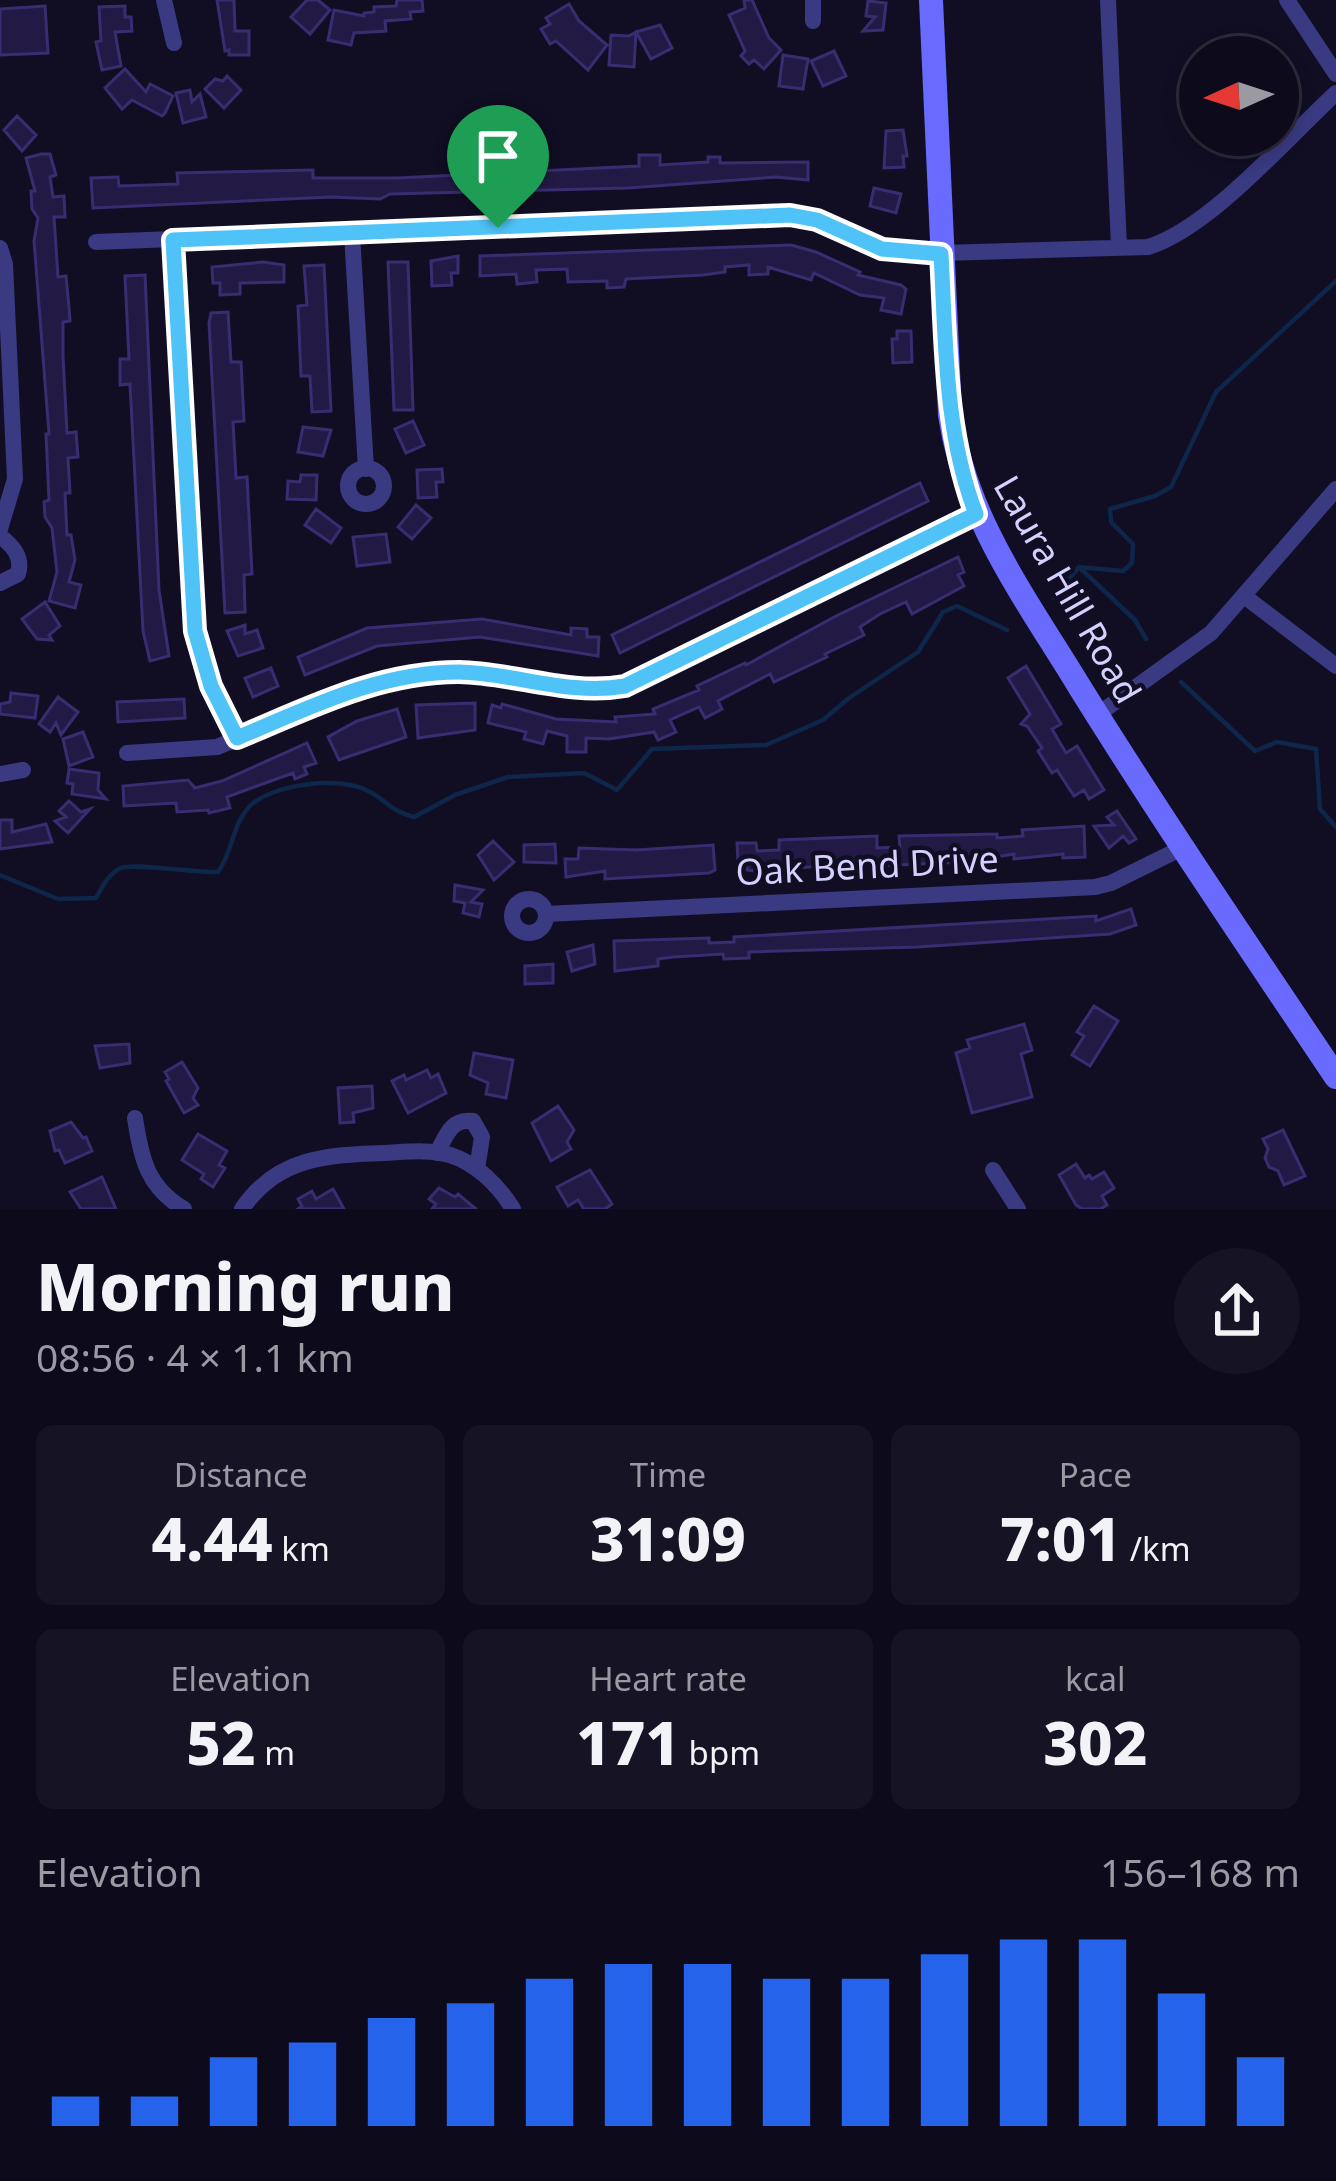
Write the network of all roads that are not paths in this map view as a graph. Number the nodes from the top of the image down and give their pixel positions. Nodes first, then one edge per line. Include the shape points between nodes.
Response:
1 (164, 0) edge
2 (813, 0) edge
3 (931, 0) edge
4 (1108, 0) edge
5 (1286, 0) edge
6 (813, 20) dead end
7 (174, 43) dead end
8 (1336, 74) edge
9 (1336, 93) edge
10 (352, 234) junction
11 (173, 240) junction
12 (96, 242) dead end
13 (1119, 247) junction
14 (0, 248) edge
15 (941, 254) junction
16 (366, 469) dead end
17 (1336, 489) edge
18 (976, 514) junction
19 (0, 533) edge
20 (0, 583) edge
21 (1244, 596) junction
22 (1336, 666) edge
23 (1097, 715) junction
24 (237, 738) junction
25 (127, 753) dead end
26 (23, 770) dead end
27 (0, 774) edge
28 (1182, 848) junction
29 (546, 914) dead end
30 (1336, 1077) edge
31 (135, 1118) dead end
32 (437, 1153) junction
33 (477, 1169) junction
34 (993, 1169) dead end
35 (184, 1209) edge
36 (242, 1209) edge
37 (513, 1209) edge
38 (1018, 1209) edge

1 - 7 street
2 - 6 street
3 - 15 main road, Laura Hill Road
4 - 13 street
5 - 8 street
9 - 13 street via 1175,237
10 - 11 street
10 - 15 street via 790,215 882,249
10 - 16 street
11 - 12 street
11 - 24 street via 195,631
13 - 15 street
14 - 19 street via 15,462
15 - 18 main road, Laura Hill Road via 950,416
17 - 21 street
18 - 23 main road, Laura Hill Road
18 - 24 street via 625,686 591,690 456,672 399,677
19 - 20 street via 20,565
21 - 22 street
21 - 23 street via 1190,651
23 - 28 main road, Laura Hill Road
24 - 25 street
26 - 27 street
28 - 29 street, Oak Bend Drive via 1095,887
28 - 30 main road, Laura Hill Road
31 - 35 street via 146,1174
32 - 33 street
32 - 33 street via 451,1127 473,1121 482,1136
32 - 36 street via 298,1162 273,1175
33 - 37 street
34 - 38 street

